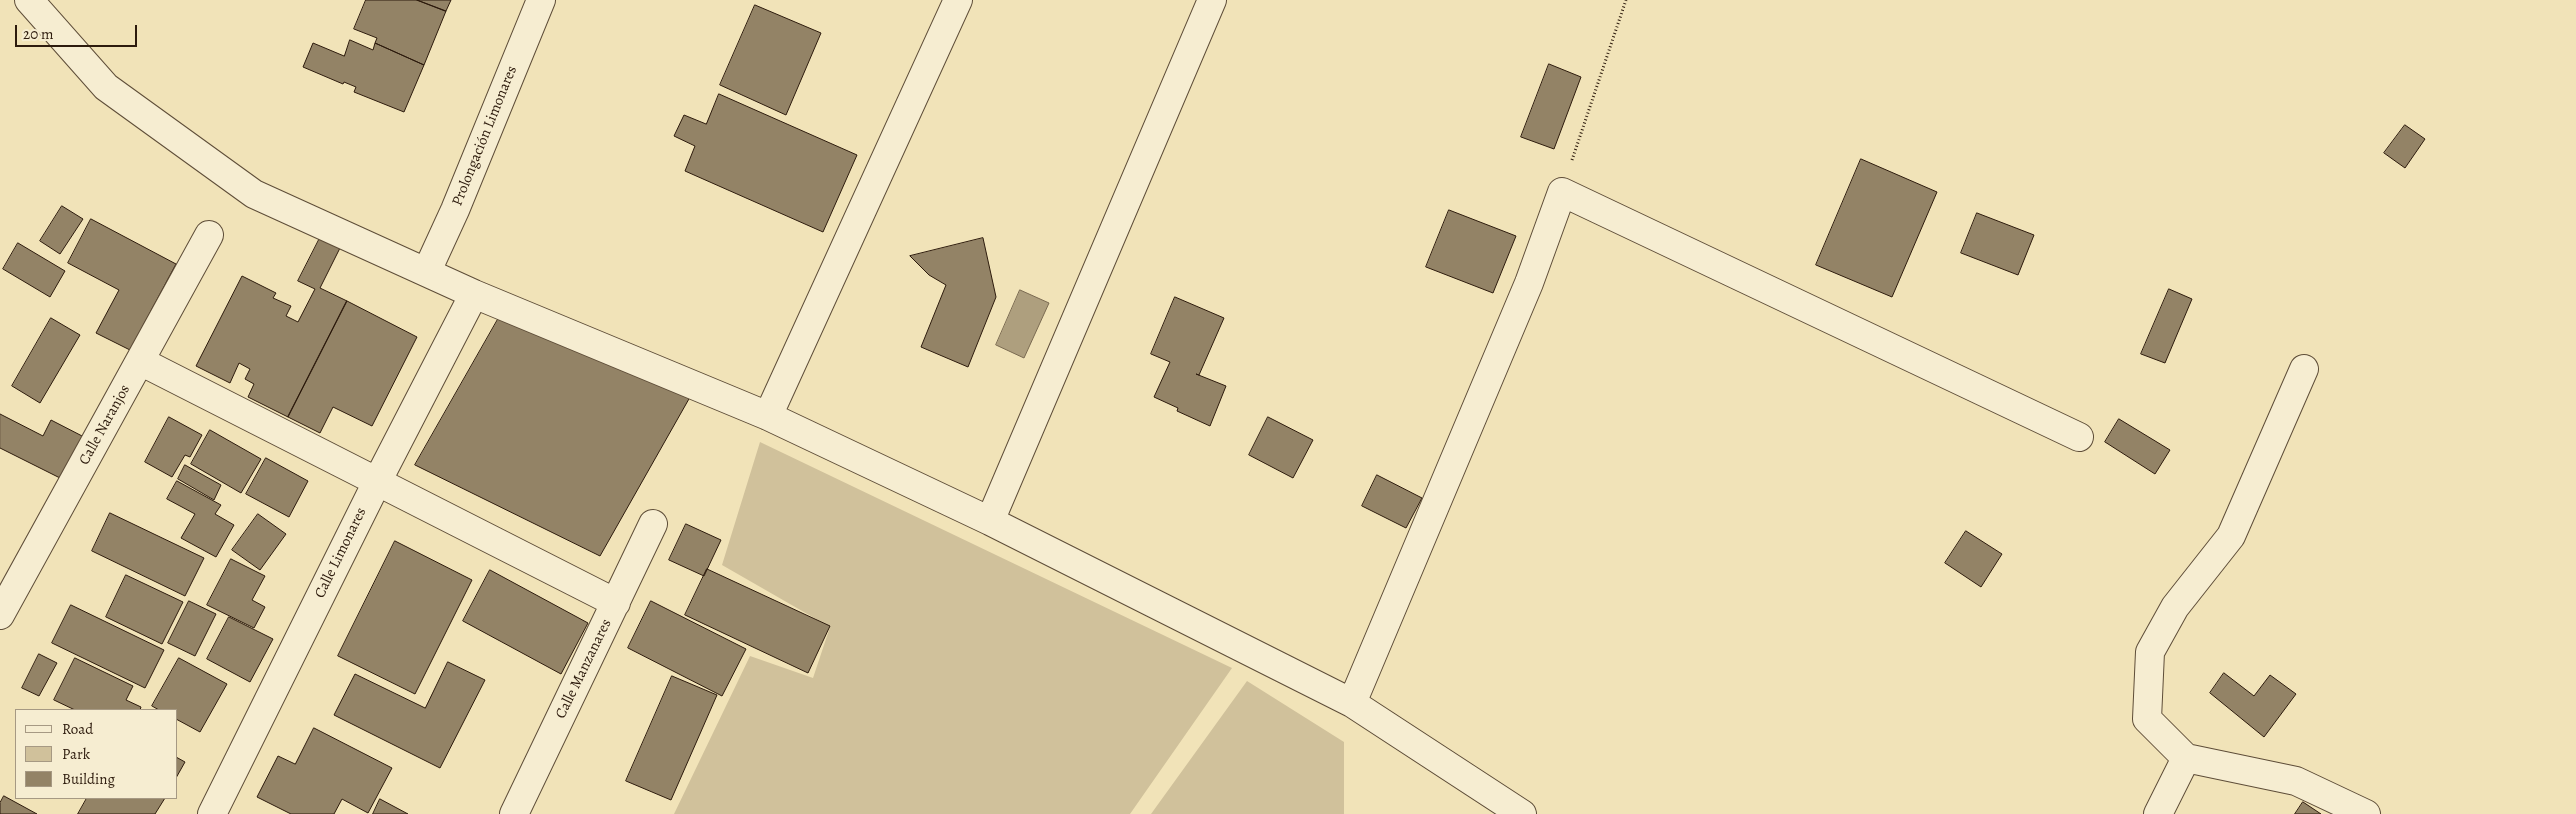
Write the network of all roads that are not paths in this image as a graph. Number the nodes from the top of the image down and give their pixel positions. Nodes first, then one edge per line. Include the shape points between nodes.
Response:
1 (28, 0) edge
2 (542, 0) edge
3 (958, 0) edge
4 (1212, 0) edge
5 (209, 235) dead end
6 (427, 271) junction
7 (474, 294) junction
8 (140, 361) junction
9 (2304, 369) dead end
10 (768, 416) junction
11 (2079, 436) dead end
12 (378, 480) junction
13 (990, 521) junction
14 (653, 524) dead end
15 (616, 603) junction
16 (0, 614) edge
17 (1352, 703) junction
18 (2186, 758) junction
19 (212, 814) edge
20 (514, 814) edge
21 (1522, 814) edge
22 (2158, 814) edge
23 (2366, 814) edge

1 - 6 street via 106,87 254,194
2 - 6 street, Prolongación Limonares
3 - 10 street
4 - 13 street
5 - 8 street, Calle Naranjos
6 - 7 street
7 - 10 street
7 - 12 street, Calle Limonares
8 - 12 street
8 - 16 street, Calle Naranjos
9 - 18 street via 2231,536 2175,607 2150,652 2147,719
10 - 13 street
11 - 17 street via 1562,192 1528,283
12 - 15 street
12 - 19 street, Calle Limonares
13 - 17 street
14 - 15 street, Calle Manzanares
15 - 20 street, Calle Manzanares
17 - 21 street
18 - 22 street
18 - 23 street via 2296,781

